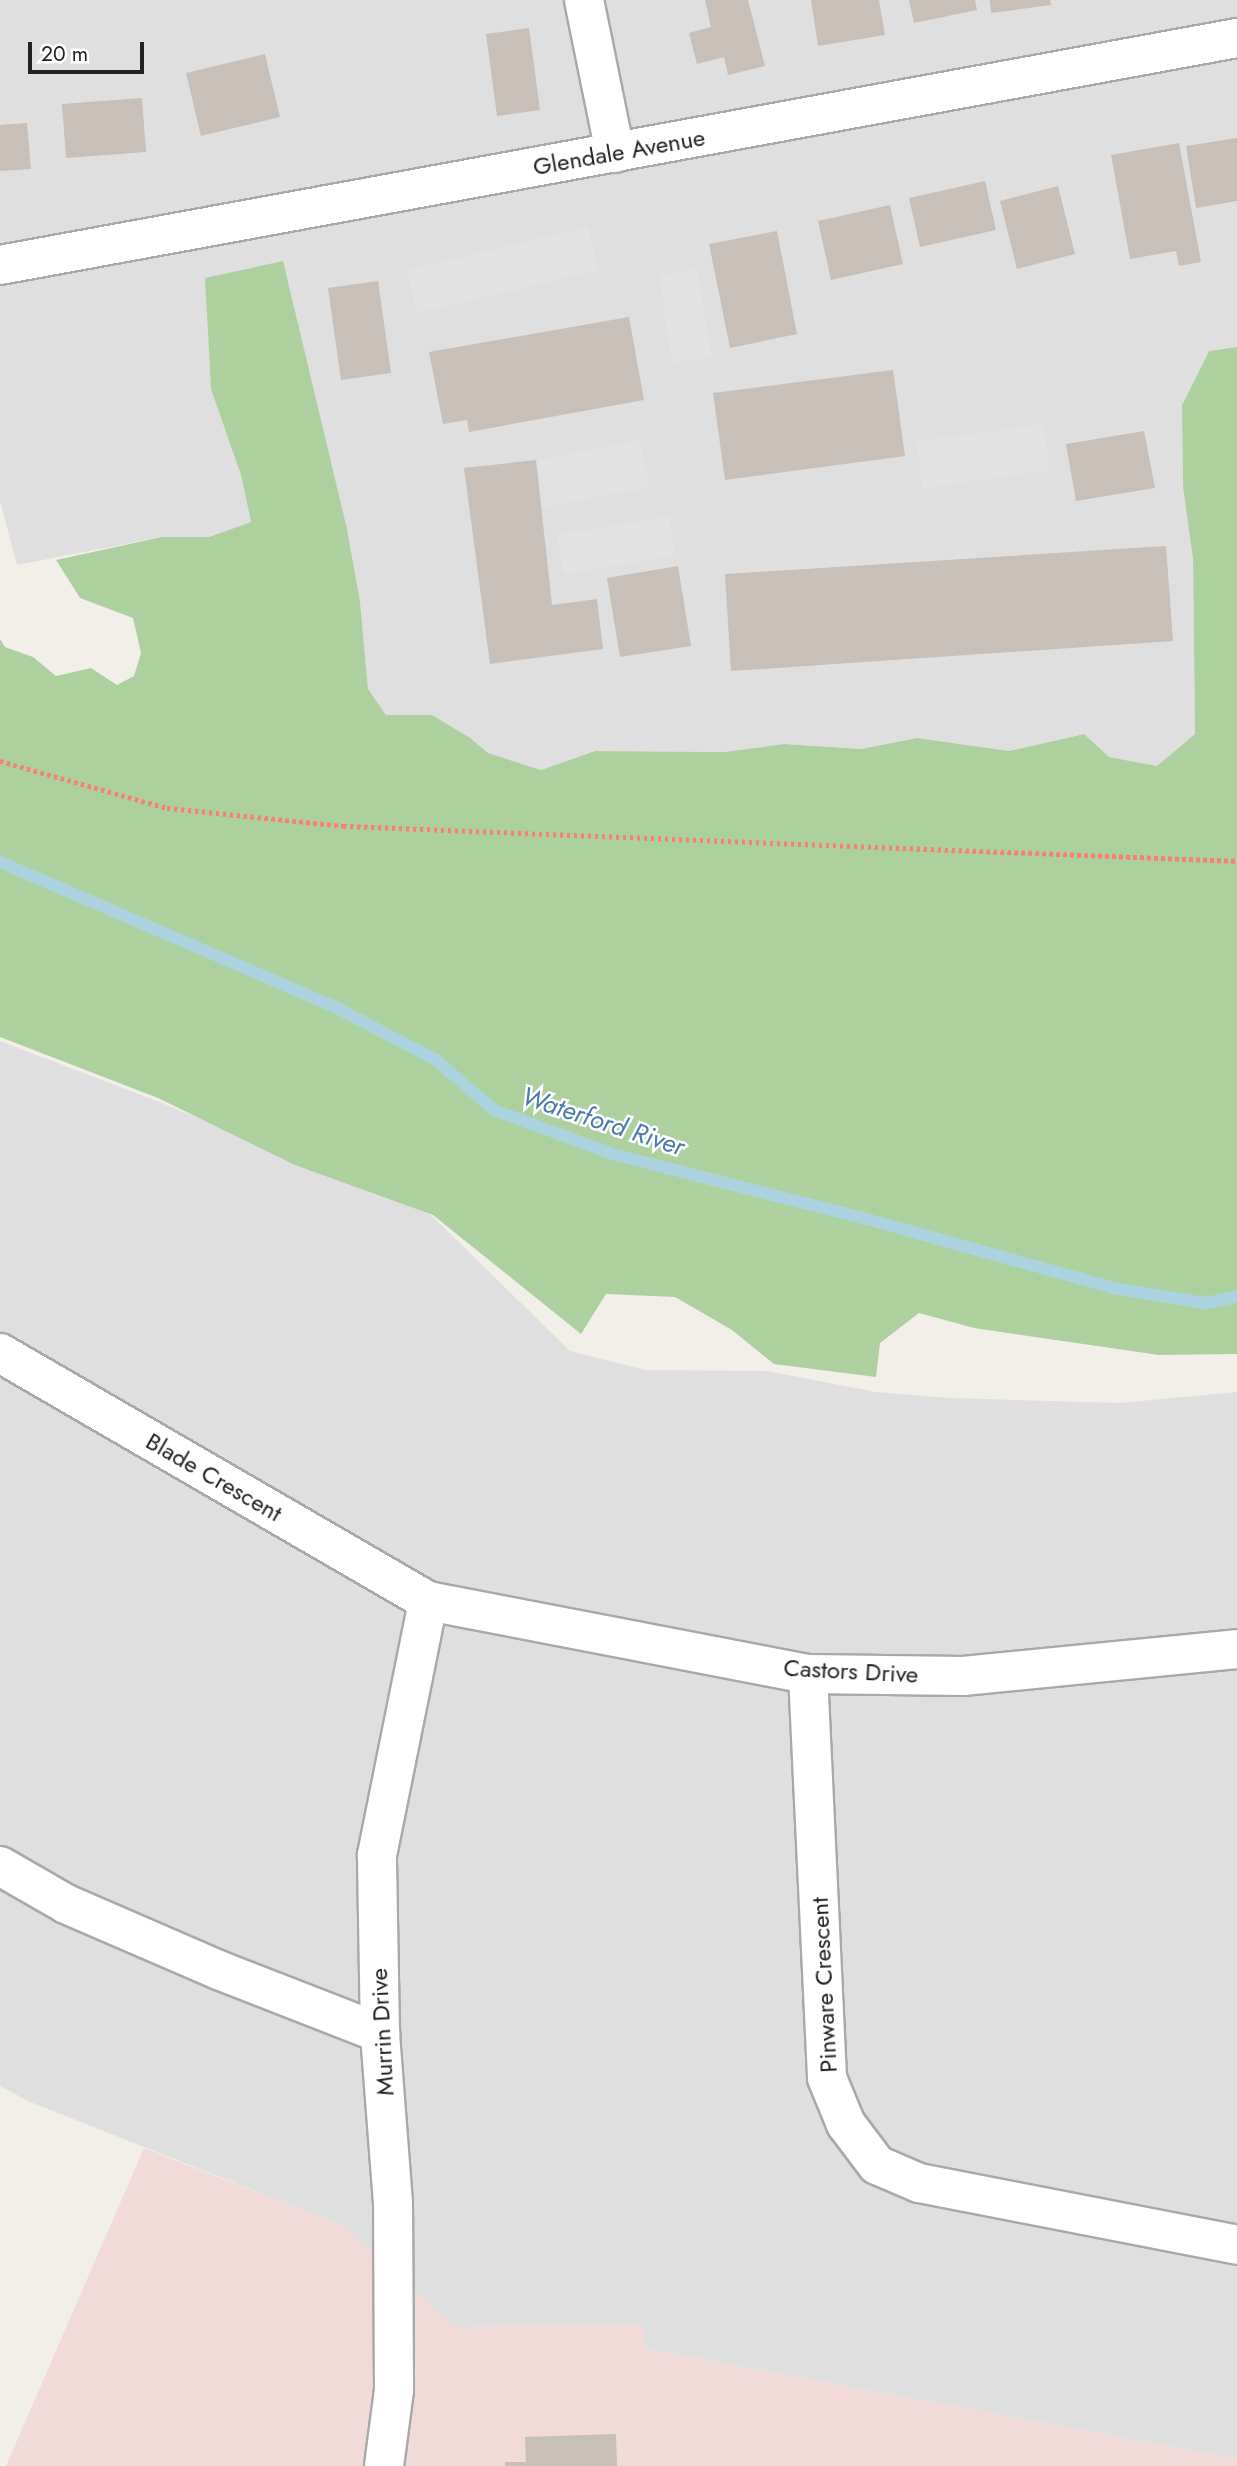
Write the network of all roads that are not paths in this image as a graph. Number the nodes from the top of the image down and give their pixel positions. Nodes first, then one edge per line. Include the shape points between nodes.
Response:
1 (584, 0) edge
2 (1237, 38) edge
3 (615, 153) junction
4 (0, 265) edge
5 (0, 1353) edge
6 (428, 1601) junction
7 (1237, 1649) edge
8 (808, 1674) junction
9 (0, 1866) edge
10 (380, 2033) junction
11 (1237, 2245) edge
12 (384, 2466) edge

1 - 3 street
2 - 3 street, Glendale Avenue
3 - 4 street, Glendale Avenue
5 - 6 street, Blade Crescent
6 - 8 street, Castors Drive
6 - 10 street, Murrin Drive via 377,1855
7 - 8 street, Castors Drive via 963,1676
8 - 11 street, Pinware Crescent via 827,2078 846,2124 877,2165 919,2183
9 - 10 street via 66,1905
10 - 12 street, Murrin Drive via 393,2216 394,2390

